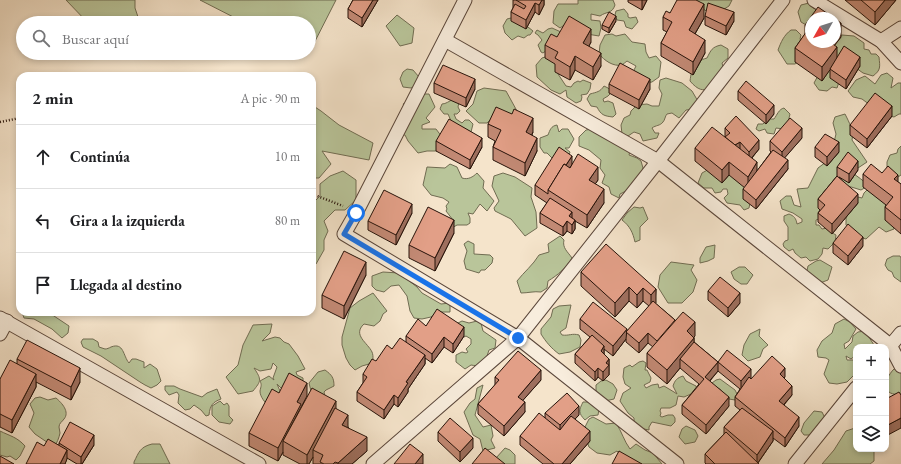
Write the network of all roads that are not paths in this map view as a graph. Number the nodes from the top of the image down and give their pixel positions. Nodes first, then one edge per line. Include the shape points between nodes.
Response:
1 (464, 0) edge
2 (783, 0) edge
3 (814, 0) edge
4 (901, 28) edge
5 (445, 40) junction
6 (881, 42) junction
7 (901, 63) edge
8 (658, 161) junction
9 (4, 319) edge
10 (901, 333) edge
11 (0, 334) edge
12 (518, 338) junction
13 (883, 344) edge
14 (889, 347) edge
15 (889, 349) edge
16 (901, 366) edge
17 (853, 392) edge
18 (259, 464) edge
19 (373, 464) edge
20 (677, 464) edge
21 (795, 464) edge

1 - 5 street
2 - 8 street
3 - 6 street
4 - 6 street
5 - 8 street
5 - 12 street via 344,234
6 - 7 street
8 - 12 street
8 - 13 street
9 - 11 street
9 - 18 street
10 - 14 street
12 - 19 street
12 - 20 street
15 - 16 street
17 - 21 street

